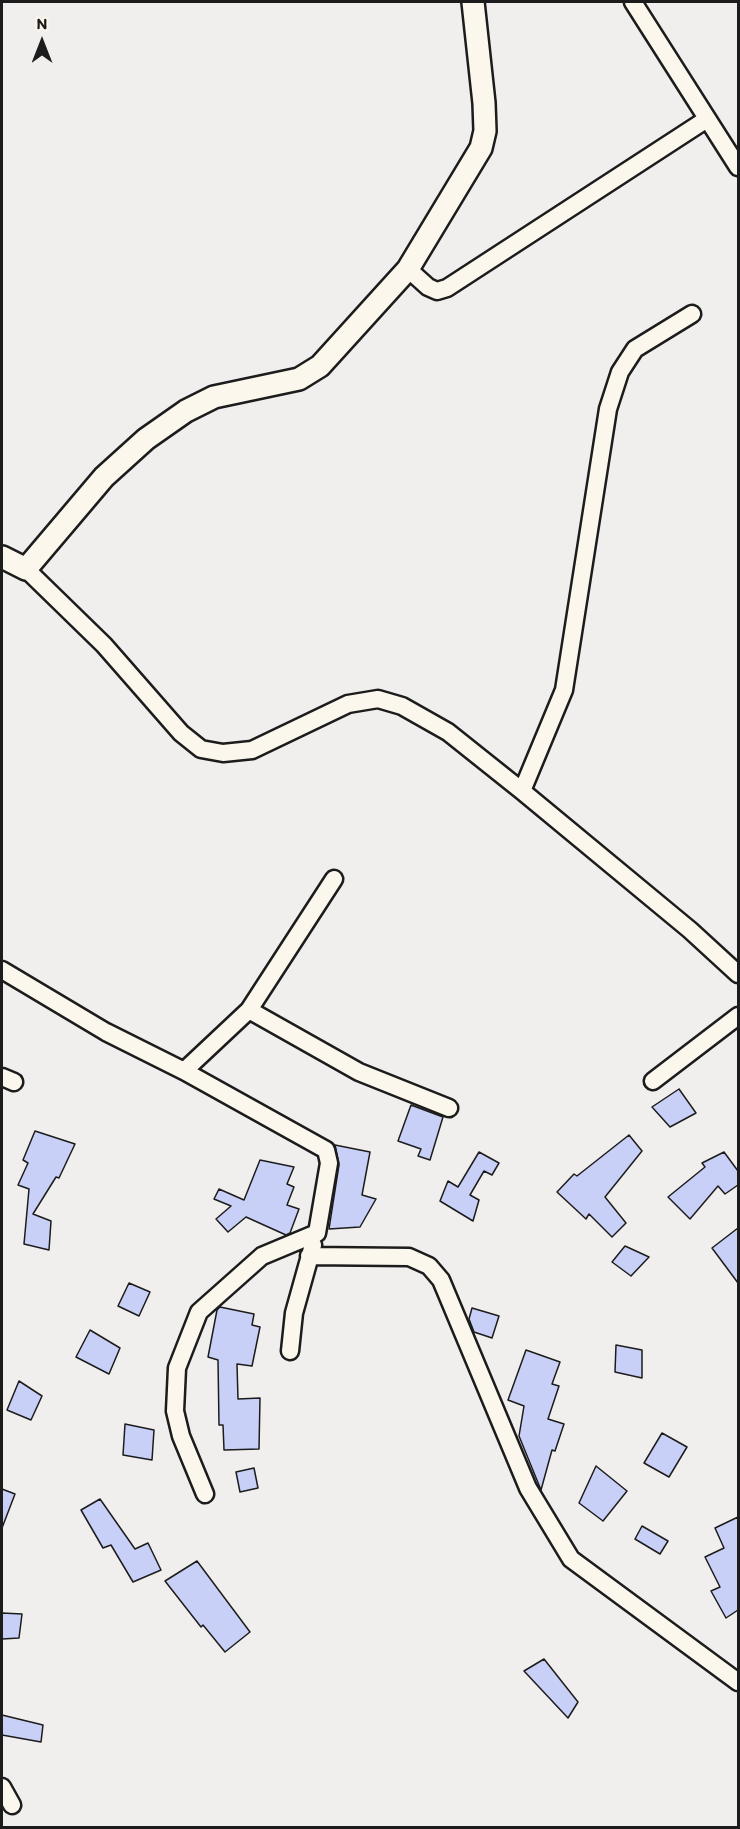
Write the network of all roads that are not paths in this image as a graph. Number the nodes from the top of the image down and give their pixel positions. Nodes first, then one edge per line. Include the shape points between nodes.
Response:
1 (473, 2) edge
2 (633, 2) edge
3 (706, 119) junction
4 (738, 167) edge
5 (408, 269) junction
6 (692, 314) dead end
7 (2, 557) edge
8 (26, 568) junction
9 (522, 790) junction
10 (334, 879) dead end
11 (2, 970) edge
12 (738, 974) edge
13 (249, 1010) junction
14 (738, 1016) edge
15 (184, 1071) junction
16 (653, 1081) dead end
17 (449, 1108) dead end
18 (317, 1233) junction
19 (309, 1256) junction
20 (290, 1351) dead end
21 (205, 1494) dead end
22 (737, 1679) edge
23 (2, 1787) edge
24 (12, 1805) dead end

1 - 5 street via 484,103 481,148
2 - 3 street
3 - 4 street
3 - 5 street via 447,288 437,291 428,287
5 - 8 street via 320,366 300,379 214,397 146,439 104,477
6 - 9 street via 635,349 620,372 608,409 564,690
7 - 8 street
8 - 9 street via 104,645 181,733 201,749 222,753 252,750 348,704 378,699 402,706 448,732
9 - 12 street
10 - 13 street
11 - 15 street via 106,1032
13 - 15 street
13 - 17 street via 359,1072
14 - 16 street
15 - 18 street via 326,1150 329,1163
18 - 19 street
18 - 21 street via 262,1256 199,1312 177,1368 175,1411
19 - 20 street via 294,1313
19 - 22 street via 408,1257 429,1266 441,1280 528,1488 571,1559
23 - 24 street

